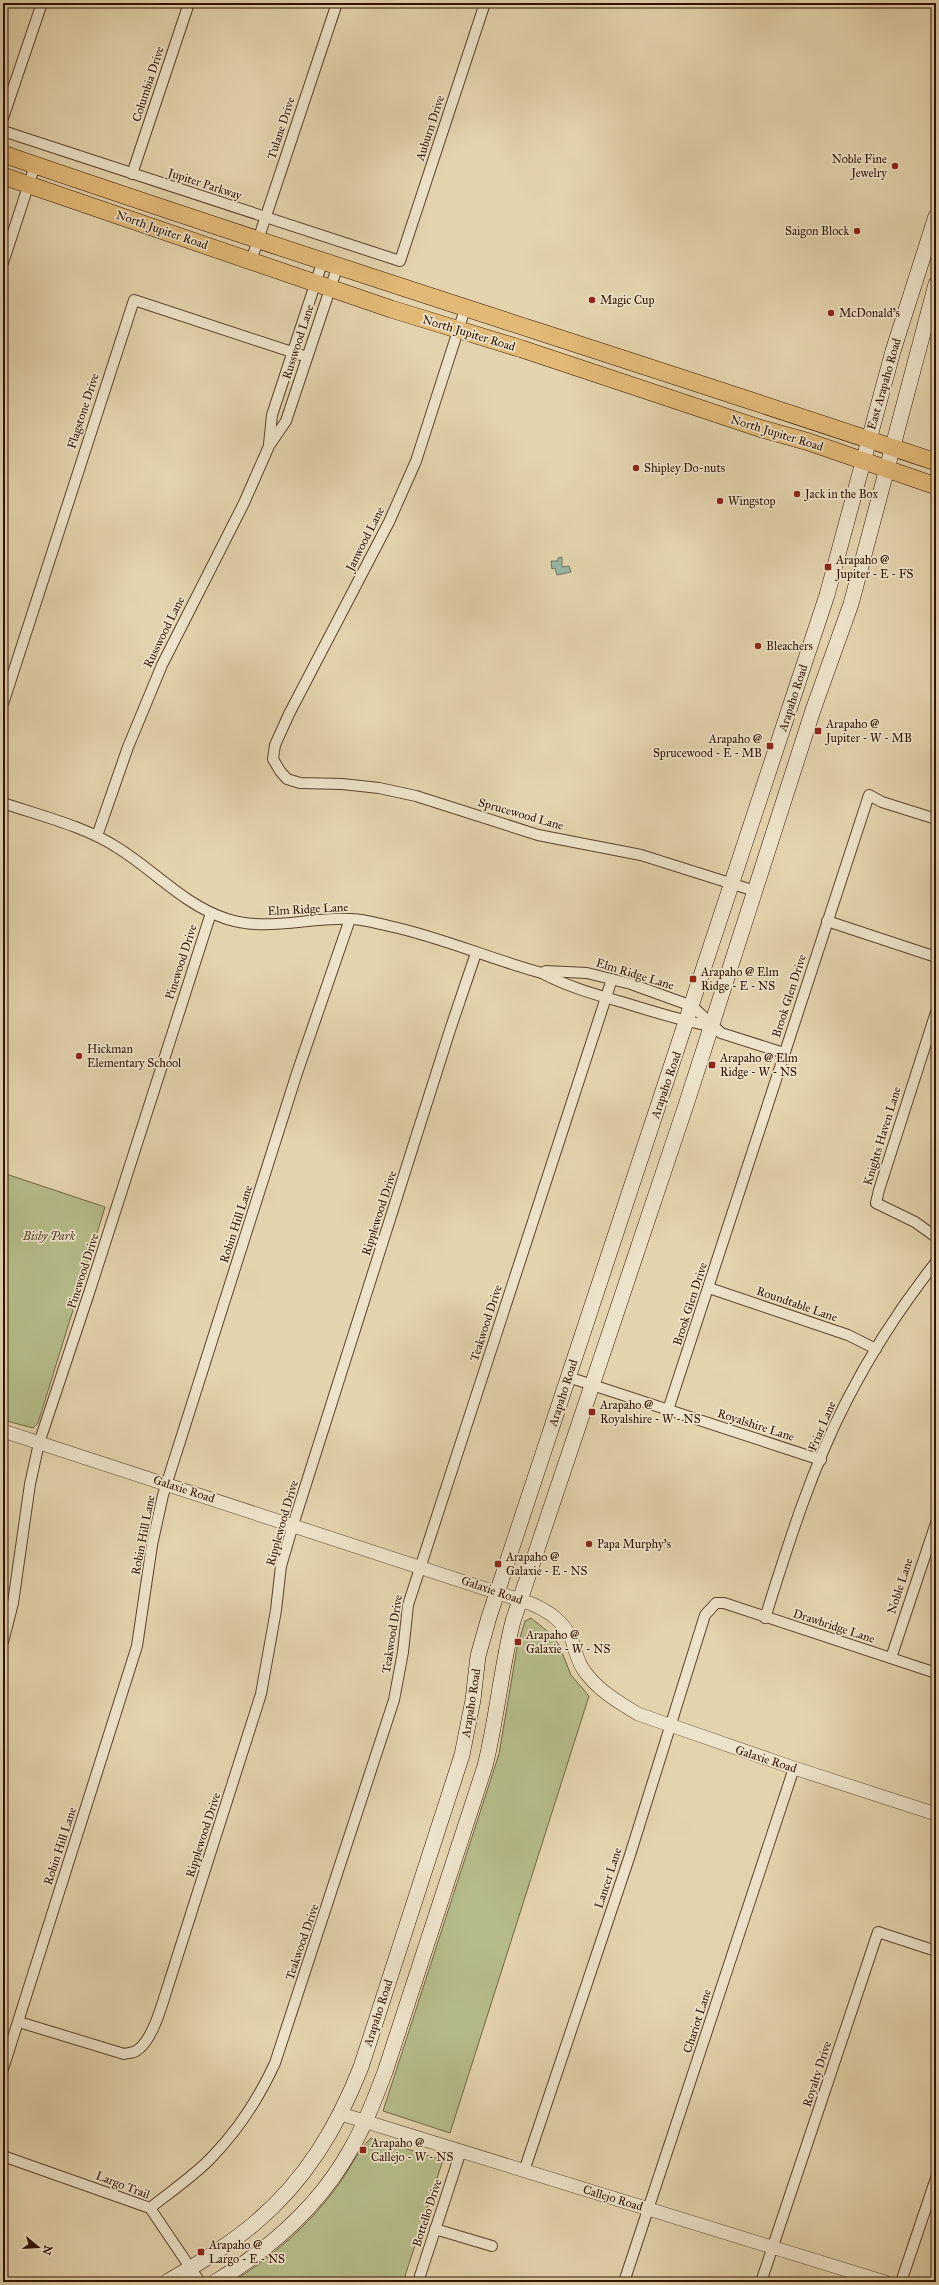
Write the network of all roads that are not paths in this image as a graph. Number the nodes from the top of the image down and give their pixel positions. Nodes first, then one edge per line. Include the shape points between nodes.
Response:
1 (42, 3) edge
2 (189, 3) edge
3 (336, 3) edge
4 (485, 3) edge
5 (3, 118) edge
6 (3, 131) edge
7 (3, 154) edge
8 (35, 165) junction
9 (132, 174) junction
10 (3, 176) edge
11 (28, 185) junction
12 (265, 218) junction
13 (936, 218) edge
14 (258, 239) junction
15 (251, 261) junction
16 (400, 261) joint
17 (3, 263) edge
18 (330, 263) junction
19 (936, 284) edge
20 (318, 289) junction
21 (465, 309) junction
22 (458, 330) junction
23 (292, 352) junction
24 (606, 354) junction
25 (307, 357) junction
26 (578, 368) junction
27 (615, 382) junction
28 (714, 389) junction
29 (706, 411) junction
30 (869, 438) junction
31 (269, 446) junction
32 (893, 448) junction
33 (863, 460) junction
34 (936, 462) edge
35 (887, 470) junction
36 (936, 486) edge
37 (3, 704) edge
38 (791, 704) junction
39 (813, 710) junction
40 (280, 771) joint
41 (3, 803) edge
42 (936, 819) edge
43 (97, 836) junction
44 (732, 884) junction
45 (755, 891) junction
46 (211, 913) junction
47 (350, 918) junction
48 (827, 921) junction
49 (476, 953) junction
50 (936, 957) edge
51 (542, 973) junction
52 (612, 979) junction
53 (606, 997) junction
54 (692, 1006) junction
55 (936, 1012) edge
56 (687, 1022) junction
57 (711, 1026) junction
58 (784, 1053) junction
59 (936, 1237) edge
60 (936, 1262) edge
61 (709, 1288) junction
62 (876, 1350) junction
63 (568, 1377) junction
64 (593, 1385) junction
65 (668, 1410) junction
66 (3, 1431) edge
67 (40, 1442) junction
68 (821, 1460) junction
69 (168, 1483) junction
70 (936, 1523) edge
71 (293, 1525) junction
72 (421, 1567) junction
73 (497, 1592) junction
74 (520, 1600) junction
75 (724, 1604) joint
76 (765, 1618) junction
77 (3, 1642) edge
78 (891, 1658) junction
79 (936, 1673) edge
80 (671, 1727) junction
81 (794, 1768) junction
82 (936, 1814) edge
83 (936, 1951) edge
84 (18, 2022) junction
85 (3, 2069) edge
86 (341, 2114) junction
87 (366, 2122) junction
88 (461, 2151) junction
89 (3, 2156) edge
90 (524, 2171) junction
91 (936, 2178) edge
92 (150, 2208) junction
93 (649, 2210) junction
94 (435, 2228) junction
95 (492, 2246) dead end
96 (774, 2248) junction
97 (190, 2267) junction
98 (167, 2282) edge
99 (200, 2282) edge
100 (215, 2282) edge
101 (418, 2282) edge
102 (624, 2282) edge
103 (761, 2282) edge
104 (884, 2282) edge
105 (901, 2282) edge

1 - 5 street
2 - 9 street, Columbia Drive
3 - 12 street, Tulane Drive
4 - 16 street, Auburn Drive
6 - 9 street, Jupiter Parkway
7 - 8 main road, North Jupiter Road
8 - 11 street
8 - 14 main road, North Jupiter Road
9 - 12 street, Jupiter Parkway
10 - 11 main road, North Jupiter Road
11 - 15 main road, North Jupiter Road
11 - 17 street
12 - 14 street, Tulane Drive
12 - 16 street, Jupiter Parkway
13 - 30 main road, East Arapaho Road via 901,325
14 - 15 street, Tulane Drive
14 - 18 main road, North Jupiter Road
15 - 20 main road, North Jupiter Road
18 - 20 street, Russwood Lane
18 - 20 street, Russwood Lane
18 - 21 main road, North Jupiter Road
19 - 32 main road, East Arapaho Road
20 - 22 main road, North Jupiter Road
20 - 23 street, Russwood Lane
20 - 25 street, Russwood Lane
21 - 22 street, Janwood Lane
21 - 24 main road, North Jupiter Road
22 - 26 main road, North Jupiter Road
22 - 40 street, Janwood Lane via 416,461 390,522 275,745 274,759
23 - 25 street, Flagstone Drive
23 - 31 street, Russwood Lane via 272,415
23 - 37 street, Flagstone Drive via 134,300
24 - 26 main road via 591,359
24 - 27 main road
24 - 28 main road, North Jupiter Road
25 - 31 street, Russwood Lane via 286,421
26 - 27 main road, North Jupiter Road
27 - 29 main road, North Jupiter Road
28 - 29 main road
28 - 30 main road, North Jupiter Road
29 - 33 main road, North Jupiter Road
30 - 32 main road, North Jupiter Road
30 - 33 main road, Arapaho Road
31 - 43 street, Russwood Lane via 162,665 131,740
32 - 34 main road, North Jupiter Road
32 - 35 main road, Arapaho Road
33 - 35 main road, North Jupiter Road
33 - 38 main road, Arapaho Road via 827,595
35 - 36 main road, North Jupiter Road
35 - 39 main road, Arapaho Road via 851,604
38 - 39 main road
38 - 44 main road, Arapaho Road
39 - 45 main road, Arapaho Road
40 - 44 street, Sprucewood Lane via 287,779 300,783 342,784 416,796 538,835 641,855
41 - 43 street, Elm Ridge Lane
42 - 48 street, Brook Glen Drive via 882,802 869,795
43 - 46 street, Elm Ridge Lane via 117,847 185,898
44 - 45 street, Sprucewood Lane
44 - 54 main road, Arapaho Road
45 - 57 main road, Arapaho Road
46 - 47 street, Elm Ridge Lane via 244,923 275,925
46 - 67 street, Pinewood Drive
47 - 49 street, Elm Ridge Lane via 415,932
47 - 69 street, Robin Hill Lane via 297,1073
48 - 50 street
48 - 58 street, Brook Glen Drive
49 - 51 street, Elm Ridge Lane
49 - 71 street, Ripplewood Drive
51 - 52 street, Elm Ridge Lane via 587,972
51 - 53 street, Elm Ridge Lane via 557,981
52 - 53 street, Teakwood Drive
52 - 54 street, Elm Ridge Lane
53 - 56 street, Elm Ridge Lane
53 - 72 street, Teakwood Drive
54 - 56 main road, Arapaho Road
54 - 57 street, Elm Ridge Lane
55 - 59 street, Knights Haven Lane via 876,1203 915,1222
56 - 57 street, Elm Ridge Lane
56 - 63 main road, Arapaho Road
57 - 58 street, Elm Ridge Lane via 721,1033
57 - 64 main road, Arapaho Road
58 - 61 street, Brook Glen Drive
60 - 62 street, Friar Lane via 916,1287
61 - 62 street, Roundtable Lane via 848,1335
61 - 65 street, Brook Glen Drive
62 - 68 street, Friar Lane via 846,1403
63 - 64 street, Royalshire Lane
63 - 73 main road, Arapaho Road
64 - 65 street, Royalshire Lane
64 - 74 main road, Arapaho Road
65 - 68 street, Royalshire Lane
66 - 67 street, Galaxie Road
67 - 69 street, Galaxie Road
67 - 77 street, Pinewood Drive via 29,1491 13,1603
68 - 76 street, Friar Lane via 802,1505
69 - 71 street, Galaxie Road
69 - 84 street, Robin Hill Lane via 152,1545 137,1646
70 - 78 street, Noble Lane
71 - 72 street, Galaxie Road
71 - 84 street, Ripplewood Drive via 281,1566 261,1694 153,2028 136,2051 124,2054
72 - 73 street, Galaxie Road
72 - 92 street, Teakwood Drive via 408,1605 394,1700 275,2063 251,2109 211,2158
73 - 74 street, Galaxie Road
73 - 86 main road, Arapaho Road via 478,1656 473,1700 462,1755 361,2067
74 - 80 street, Galaxie Road via 543,1609 560,1621 571,1639 584,1671 602,1690 638,1714
74 - 87 main road, Arapaho Road via 504,1660 485,1766 388,2066
75 - 76 street, Drawbridge Lane
75 - 80 street, Lancer Lane via 716,1603 705,1615
76 - 78 street, Drawbridge Lane
78 - 79 street, Drawbridge Lane
80 - 81 street, Galaxie Road
80 - 90 street, Lancer Lane
81 - 82 street, Galaxie Road
81 - 93 street, Chariot Lane
83 - 96 street, Royalty Drive via 878,1932
84 - 85 street, Robin Hill Lane
86 - 87 street, Callejo Road
86 - 97 main road, Arapaho Road via 312,2162 282,2197 244,2231
87 - 88 street, Callejo Road
87 - 100 main road, Arapaho Road via 352,2148 309,2206 264,2248
88 - 90 street, Callejo Road
88 - 94 street, Bottello Drive
89 - 92 street, Largo Trail
90 - 93 street, Callejo Road
91 - 105 street
92 - 97 street, Largo Trail
93 - 96 street, Callejo Road
93 - 102 street, Chariot Lane
94 - 95 street
94 - 101 street, Bottello Drive
96 - 103 street, Royalty Drive
96 - 104 street, Callejo Road
97 - 98 main road, Arapaho Road
97 - 99 street, Largo Trail

